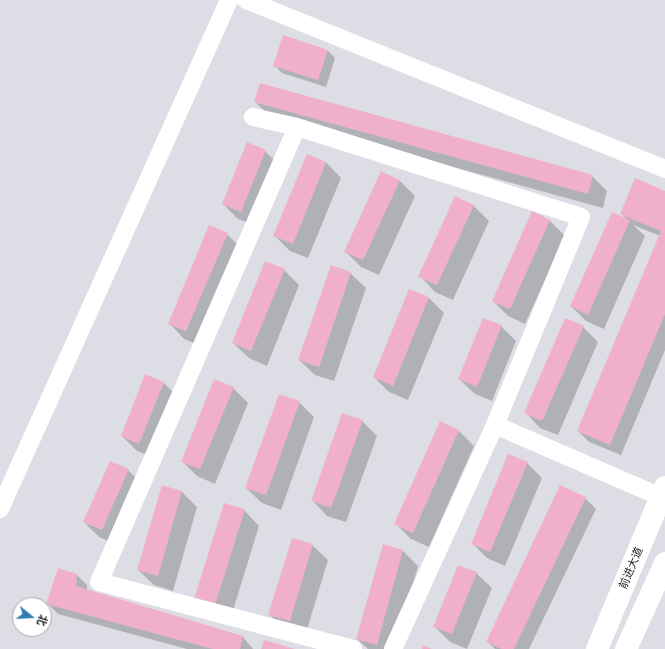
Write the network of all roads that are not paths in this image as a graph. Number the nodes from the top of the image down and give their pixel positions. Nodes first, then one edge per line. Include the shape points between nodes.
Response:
1 (229, 0) edge
2 (246, 0) edge
3 (253, 117) dead end
4 (297, 127) junction
5 (665, 169) edge
6 (495, 425) junction
7 (663, 492) edge
8 (0, 509) edge
9 (665, 563) edge
10 (353, 649) edge
11 (393, 649) edge
12 (597, 649) edge
13 (626, 649) edge

1 - 8 street
2 - 5 street
3 - 4 street
4 - 6 street via 581,217
4 - 10 street via 99,582
6 - 7 street
6 - 11 street
7 - 12 main road, 前进大道
9 - 13 main road

